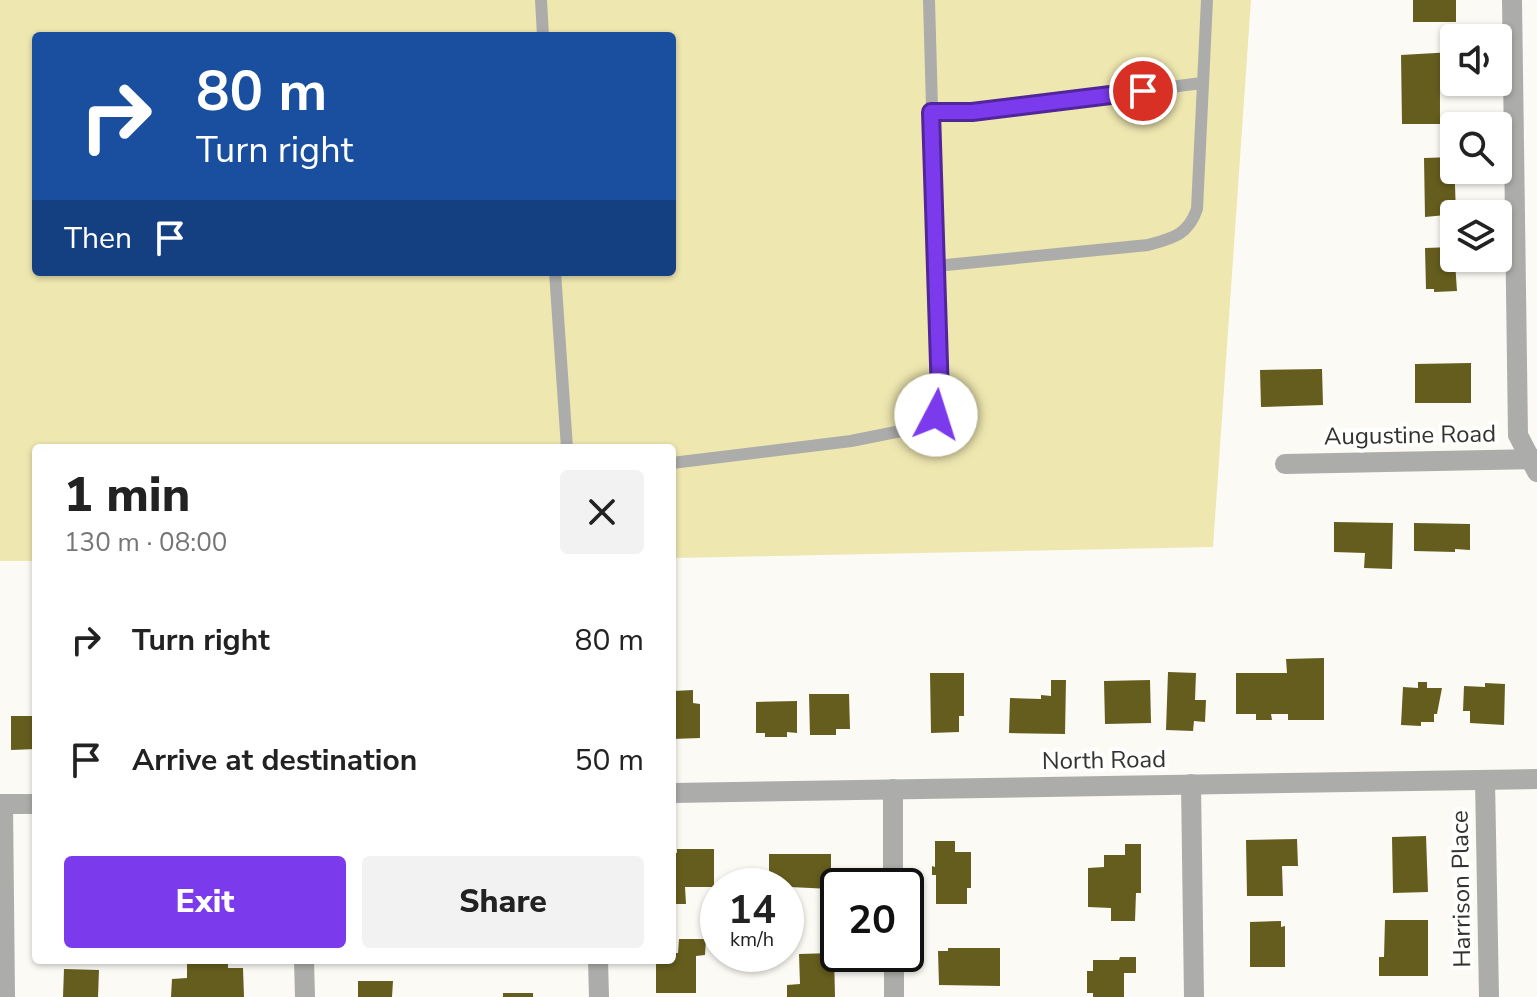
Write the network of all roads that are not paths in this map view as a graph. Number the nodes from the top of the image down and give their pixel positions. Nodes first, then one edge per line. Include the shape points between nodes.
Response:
1 (541, 0) edge
2 (929, 0) edge
3 (1207, 0) edge
4 (1512, 0) edge
5 (543, 32) edge
6 (1202, 83) junction
7 (931, 112) junction
8 (936, 266) junction
9 (555, 276) edge
10 (567, 444) edge
11 (676, 463) edge
12 (1285, 464) dead end
13 (1535, 464) edge
14 (1537, 779) edge
15 (1485, 780) junction
16 (1191, 784) junction
17 (893, 789) junction
18 (676, 793) edge
19 (2, 804) edge
20 (32, 804) edge
21 (893, 868) edge
22 (304, 964) edge
23 (598, 964) edge
24 (894, 972) edge
25 (5, 997) edge
26 (305, 997) edge
27 (599, 997) edge
28 (894, 997) edge
29 (1194, 997) edge
30 (1489, 997) edge

1 - 5 lane
2 - 7 lane
3 - 6 lane
4 - 13 street via 1518,435
6 - 7 lane via 972,112
6 - 8 lane via 1197,209 1191,226 1148,245
7 - 8 lane
8 - 11 lane via 940,395 931,425 851,441
9 - 10 lane
12 - 13 street, Augustine Road
14 - 15 street, North Road
15 - 16 street, North Road
15 - 30 street, Harrison Place
16 - 17 street, North Road
16 - 29 street
17 - 18 street, North Road
17 - 21 street
19 - 20 street
19 - 25 street
22 - 26 street
23 - 27 street
24 - 28 street

